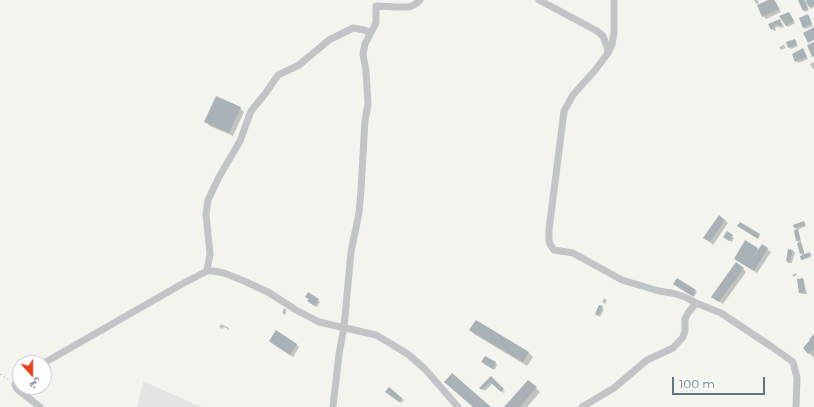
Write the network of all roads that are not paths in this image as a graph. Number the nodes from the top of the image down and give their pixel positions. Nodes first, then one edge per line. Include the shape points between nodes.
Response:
1 (420, 0) edge
2 (539, 0) edge
3 (614, 0) edge
4 (370, 33) junction
5 (608, 53) junction
6 (207, 271) junction
7 (696, 304) junction
8 (344, 327) junction
9 (52, 359) edge
10 (25, 395) edge
11 (40, 407) edge
12 (333, 407) edge
13 (458, 407) edge
14 (582, 407) edge
15 (796, 407) edge

1 - 4 street via 409,6 376,6 376,23
2 - 5 street via 597,31 602,36
3 - 5 street via 614,33
4 - 6 street via 353,28 329,40 299,65 278,75 251,111 240,141 208,200 206,214 210,254
4 - 8 street via 363,54 368,104 362,190 351,252
5 - 7 street via 573,95 564,111 548,240 554,250 573,254 622,280 685,297
6 - 8 street via 224,273 244,281 319,322
6 - 9 street
7 - 14 street via 685,319 683,337 672,348 647,360 614,388
7 - 15 street via 721,313 793,362 797,378
8 - 12 street
8 - 13 street via 376,335 409,355 425,369
10 - 11 street

